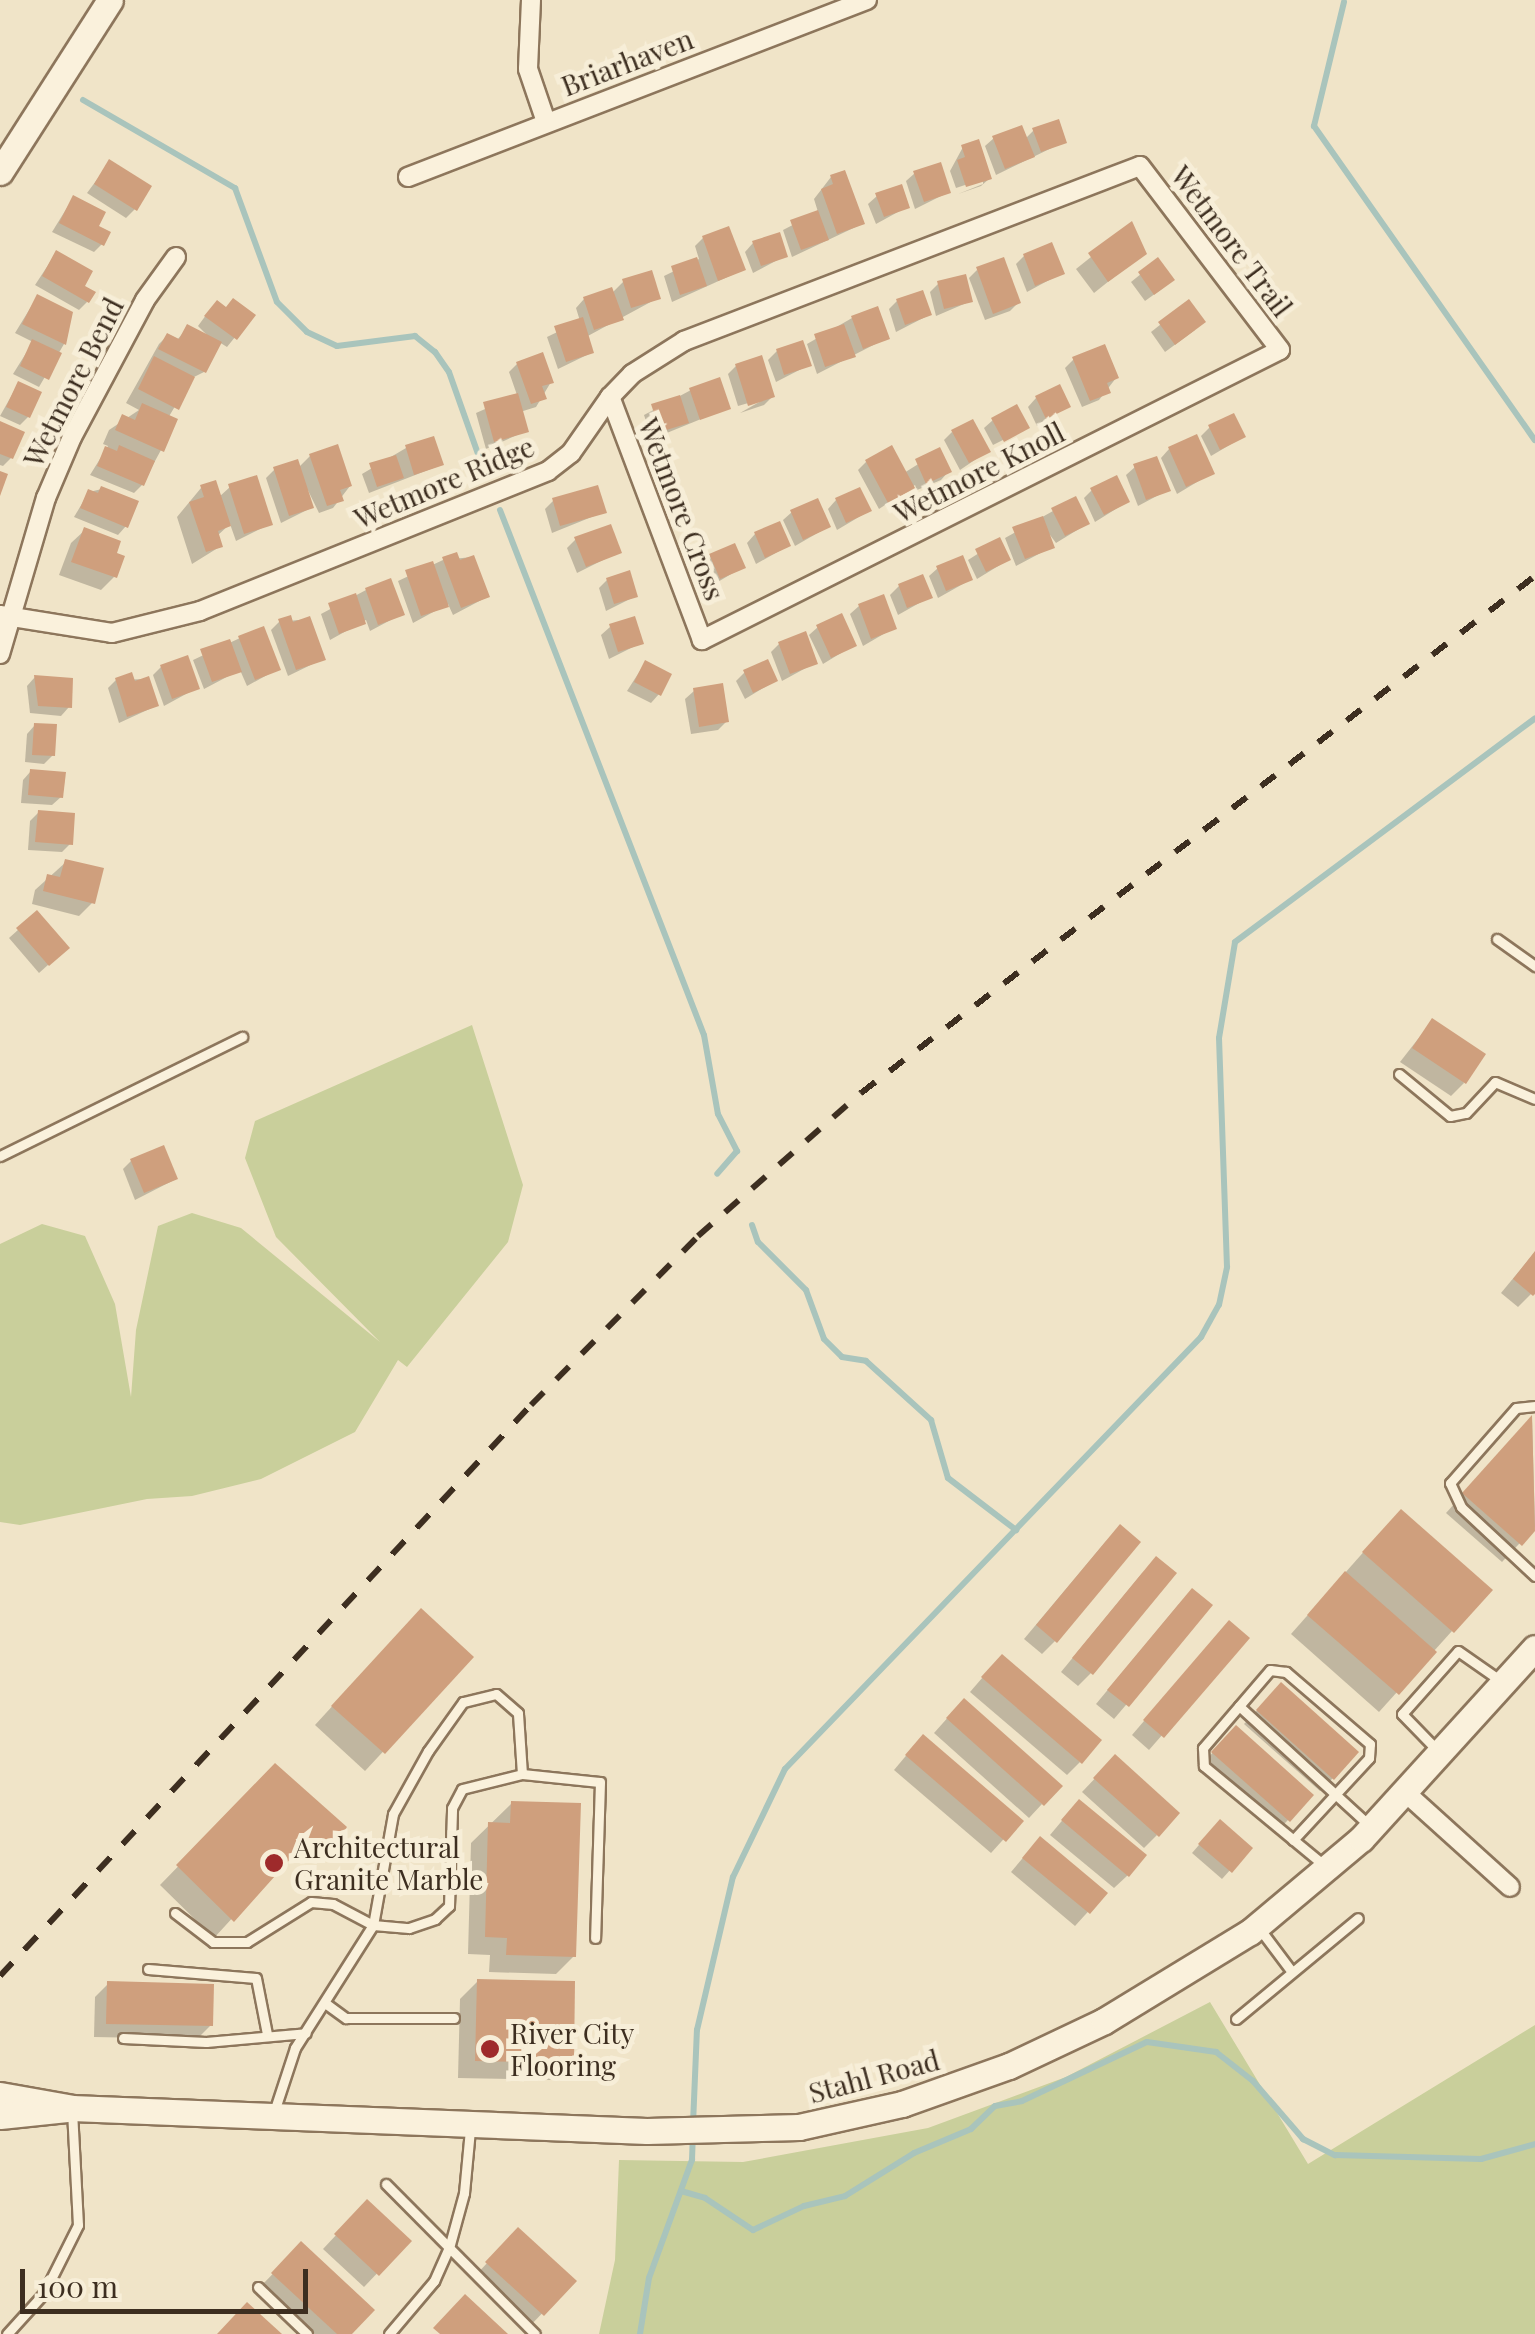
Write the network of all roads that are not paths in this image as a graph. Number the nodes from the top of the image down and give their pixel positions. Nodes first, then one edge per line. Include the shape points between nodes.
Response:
1 (531, 0) edge
2 (867, 0) edge
3 (104, 3) edge
4 (546, 122) junction
5 (1140, 166) joint
6 (0, 172) edge
7 (408, 177) dead end
8 (176, 257) dead end
9 (1280, 350) joint
10 (610, 396) junction
11 (4, 616) edge
12 (702, 640) joint
13 (0, 654) edge
14 (1497, 939) dead end
15 (1535, 966) edge
16 (242, 1038) dead end
17 (1398, 1074) dead end
18 (1535, 1099) edge
19 (2, 1154) edge
20 (1535, 1406) edge
21 (1535, 1558) edge
22 (1526, 1568) junction
23 (1535, 1576) edge
24 (1535, 1648) edge
25 (1504, 1683) junction
26 (1240, 1706) junction
27 (1441, 1754) junction
28 (522, 1774) junction
29 (1336, 1792) junction
30 (1406, 1792) junction
31 (1372, 1828) junction
32 (1293, 1840) junction
33 (1328, 1869) junction
34 (1510, 1887) dead end
35 (175, 1913) dead end
36 (1358, 1918) dead end
37 (373, 1925) junction
38 (1258, 1926) junction
39 (595, 1938) dead end
40 (148, 1969) dead end
41 (1292, 1972) junction
42 (326, 2003) junction
43 (454, 2018) dead end
44 (1236, 2018) dead end
45 (306, 2033) junction
46 (267, 2034) junction
47 (123, 2038) dead end
48 (0, 2095) edge
49 (72, 2108) junction
50 (0, 2116) edge
51 (272, 2118) junction
52 (470, 2125) junction
53 (386, 2184) dead end
54 (449, 2248) junction
55 (258, 2287) dead end
56 (8, 2334) edge
57 (307, 2334) edge
58 (389, 2334) edge
59 (535, 2334) edge

1 - 4 street via 528,69
2 - 4 street, Briarhaven
3 - 6 street
4 - 7 street, Briarhaven
5 - 9 street, Wetmore Trail
5 - 10 street, Wetmore Ridge via 684,340
8 - 11 street, Wetmore Bend via 144,300 72,437
9 - 12 street, Wetmore Knoll
10 - 11 street, Wetmore Ridge via 571,453 532,480 200,611 129,632 58,629
10 - 12 street, Wetmore Cross
11 - 13 street, Wetmore Bend
14 - 15 lane
16 - 19 lane
17 - 18 lane via 1450,1116 1466,1113 1494,1082
20 - 22 lane via 1516,1408 1450,1483 1461,1508
21 - 22 lane
22 - 23 lane
24 - 25 street, Stahl Road
25 - 27 street, Stahl Road
25 - 27 lane via 1458,1651 1402,1714
26 - 29 lane
26 - 29 lane via 1270,1670 1286,1672 1370,1744 1369,1758
26 - 32 lane via 1203,1748 1204,1766
27 - 30 street, Stahl Road
28 - 37 lane via 462,1788 452,1808 448,1906 409,1928
28 - 37 lane via 518,1713 496,1694 463,1702 393,1814
28 - 39 lane via 600,1782
29 - 31 lane
29 - 32 lane
30 - 31 street, Stahl Road
30 - 34 street
31 - 33 street, Stahl Road
32 - 33 lane
33 - 38 street, Stahl Road
35 - 37 lane via 213,1942 247,1942 311,1902 334,1904
36 - 41 lane
37 - 42 lane
38 - 41 lane
38 - 52 street, Stahl Road via 1104,2021 1009,2066 866,2114 740,2132
40 - 46 lane via 256,1978
41 - 44 lane
42 - 43 lane via 346,2018
42 - 45 lane
45 - 46 lane
45 - 51 lane
46 - 47 lane via 206,2042
48 - 49 street, Stahl Road
49 - 50 street, Stahl Road
49 - 51 street, Stahl Road
49 - 56 lane via 78,2225 44,2293
51 - 52 street, Stahl Road
52 - 54 lane via 464,2193
53 - 54 lane
54 - 58 lane via 434,2280
54 - 59 lane
55 - 57 lane

